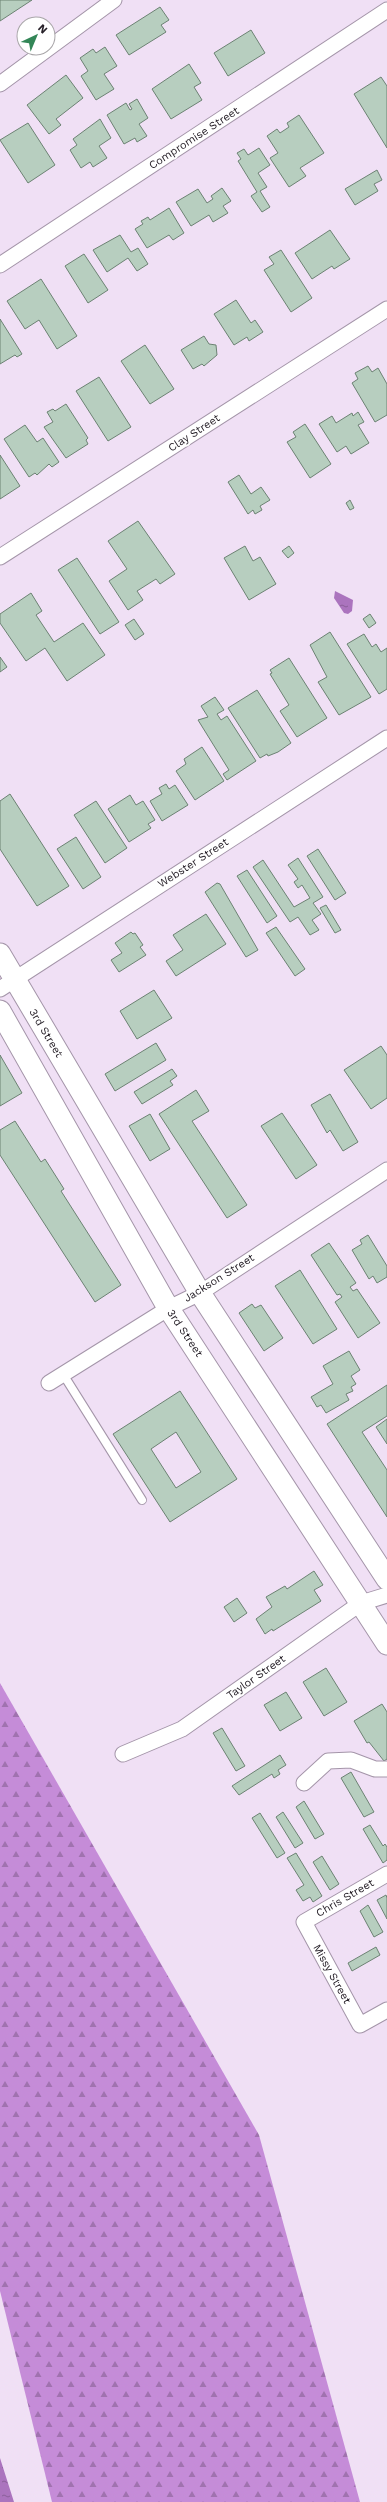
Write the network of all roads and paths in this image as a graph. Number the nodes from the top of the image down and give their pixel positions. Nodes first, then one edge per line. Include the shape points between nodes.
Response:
1 (114, 0) edge
2 (387, 10) edge
3 (0, 84) edge
4 (0, 265) edge
5 (387, 309) edge
6 (0, 557) edge
7 (387, 738) edge
8 (0, 954) edge
9 (7, 984) edge
10 (0, 1011) edge
11 (387, 1170) edge
12 (200, 1292) junction
13 (169, 1308) junction
14 (63, 1374) junction
15 (49, 1383) dead end
16 (142, 1500) dead end
17 (387, 1579) edge
18 (387, 1595) edge
19 (361, 1604) junction
20 (387, 1644) edge
21 (123, 1754) dead end
22 (387, 1769) edge
23 (304, 1783) dead end
24 (387, 1874) edge
25 (304, 1922) joint
26 (387, 2010) edge

1 - 3 street
2 - 4 street, Compromise Street
5 - 6 street, Clay Street
7 - 9 street, Webster Street
8 - 9 main road, 3rd Street
9 - 12 main road, 3rd Street
10 - 13 main road, 3rd Street
11 - 12 street, Jackson Street
12 - 13 street, Jackson Street
12 - 17 main road, 3rd Street
13 - 14 street, Jackson Street
13 - 19 main road, 3rd Street
14 - 15 street, Jackson Street
14 - 16 lane
18 - 19 street, Taylor Street
19 - 20 main road, 3rd Street
19 - 21 street, Taylor Street via 182,1729
22 - 23 street via 375,1769 351,1760 328,1761
24 - 25 street, Chris Street
25 - 26 street, Missy Street via 360,2025

